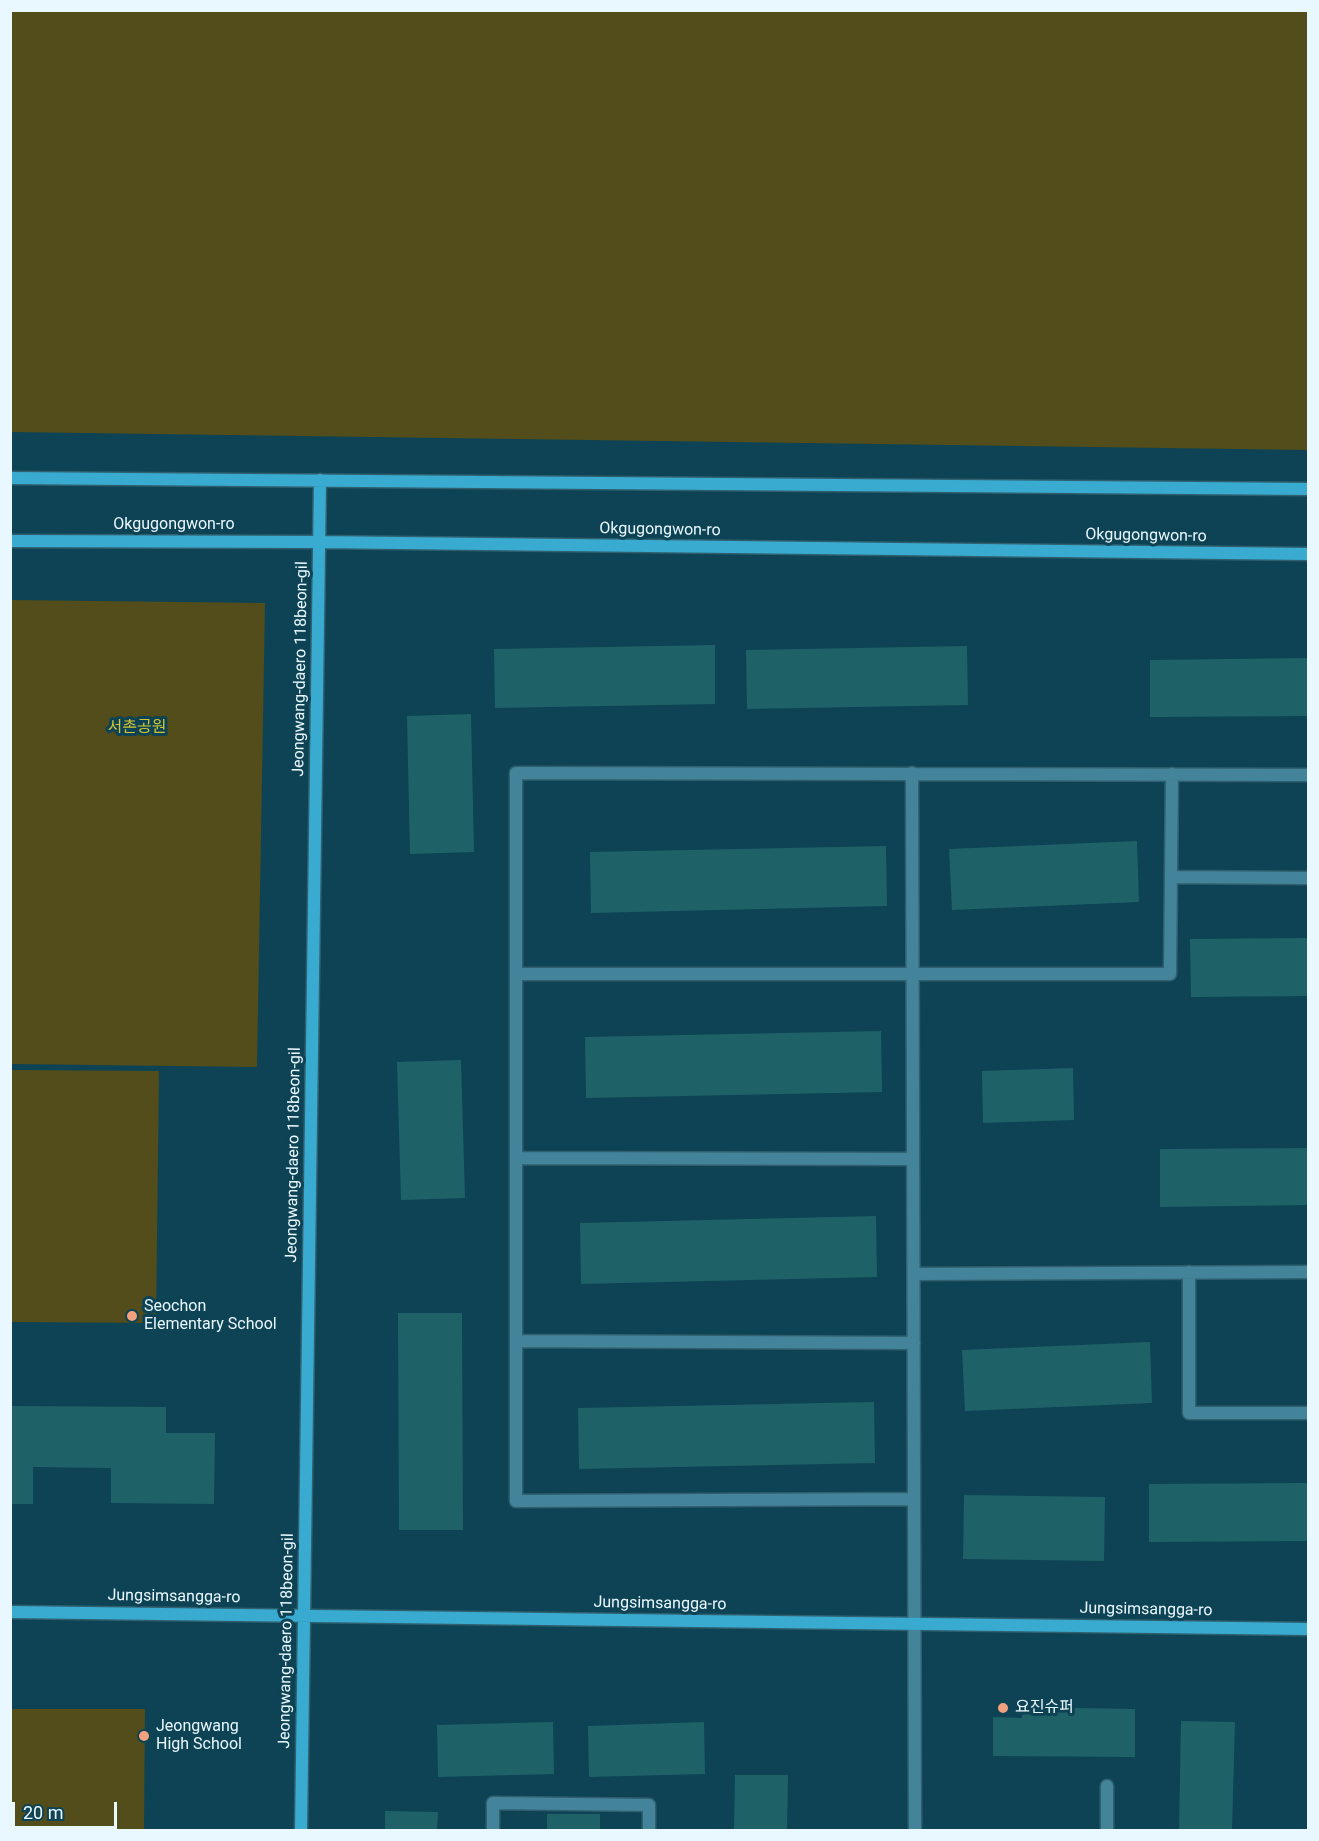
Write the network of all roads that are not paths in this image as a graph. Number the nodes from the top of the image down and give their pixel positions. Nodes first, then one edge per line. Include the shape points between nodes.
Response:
1 (10, 477) edge
2 (320, 480) junction
3 (1308, 489) edge
4 (10, 541) edge
5 (319, 542) junction
6 (1308, 554) edge
7 (912, 773) junction
8 (1172, 774) junction
9 (1308, 775) edge
10 (1171, 877) junction
11 (1308, 878) edge
12 (913, 974) junction
13 (516, 975) junction
14 (516, 1158) junction
15 (914, 1159) junction
16 (1189, 1272) junction
17 (1308, 1272) edge
18 (914, 1274) junction
19 (516, 1341) junction
20 (914, 1343) junction
21 (1308, 1413) edge
22 (914, 1499) junction
23 (10, 1612) edge
24 (304, 1616) junction
25 (914, 1624) junction
26 (1308, 1629) edge
27 (1107, 1786) dead end
28 (301, 1830) edge
29 (493, 1830) edge
30 (649, 1830) edge
31 (915, 1830) edge
32 (1107, 1830) edge

1 - 2 street
2 - 3 street
2 - 5 street, Jeongwang-daero 118beon-gil
4 - 5 street, Okgugongwon-ro
5 - 6 street, Okgugongwon-ro
5 - 24 street, Jeongwang-daero 118beon-gil
7 - 8 lane
7 - 12 lane
7 - 13 lane via 516,773
8 - 9 lane
8 - 10 lane
10 - 11 lane
10 - 12 lane via 1170,974
12 - 13 lane
12 - 15 lane
13 - 14 lane
14 - 15 lane
14 - 19 lane
15 - 18 lane
16 - 17 lane
16 - 18 lane
16 - 21 lane via 1188,1413
18 - 20 lane
19 - 20 lane
19 - 22 lane via 516,1501
20 - 22 lane
22 - 25 lane
23 - 24 street, Jungsimsangga-ro
24 - 25 street, Jungsimsangga-ro
24 - 28 street, Jeongwang-daero 118beon-gil
25 - 26 street, Jungsimsangga-ro
25 - 31 lane
27 - 32 lane
29 - 30 lane via 493,1803 649,1805

